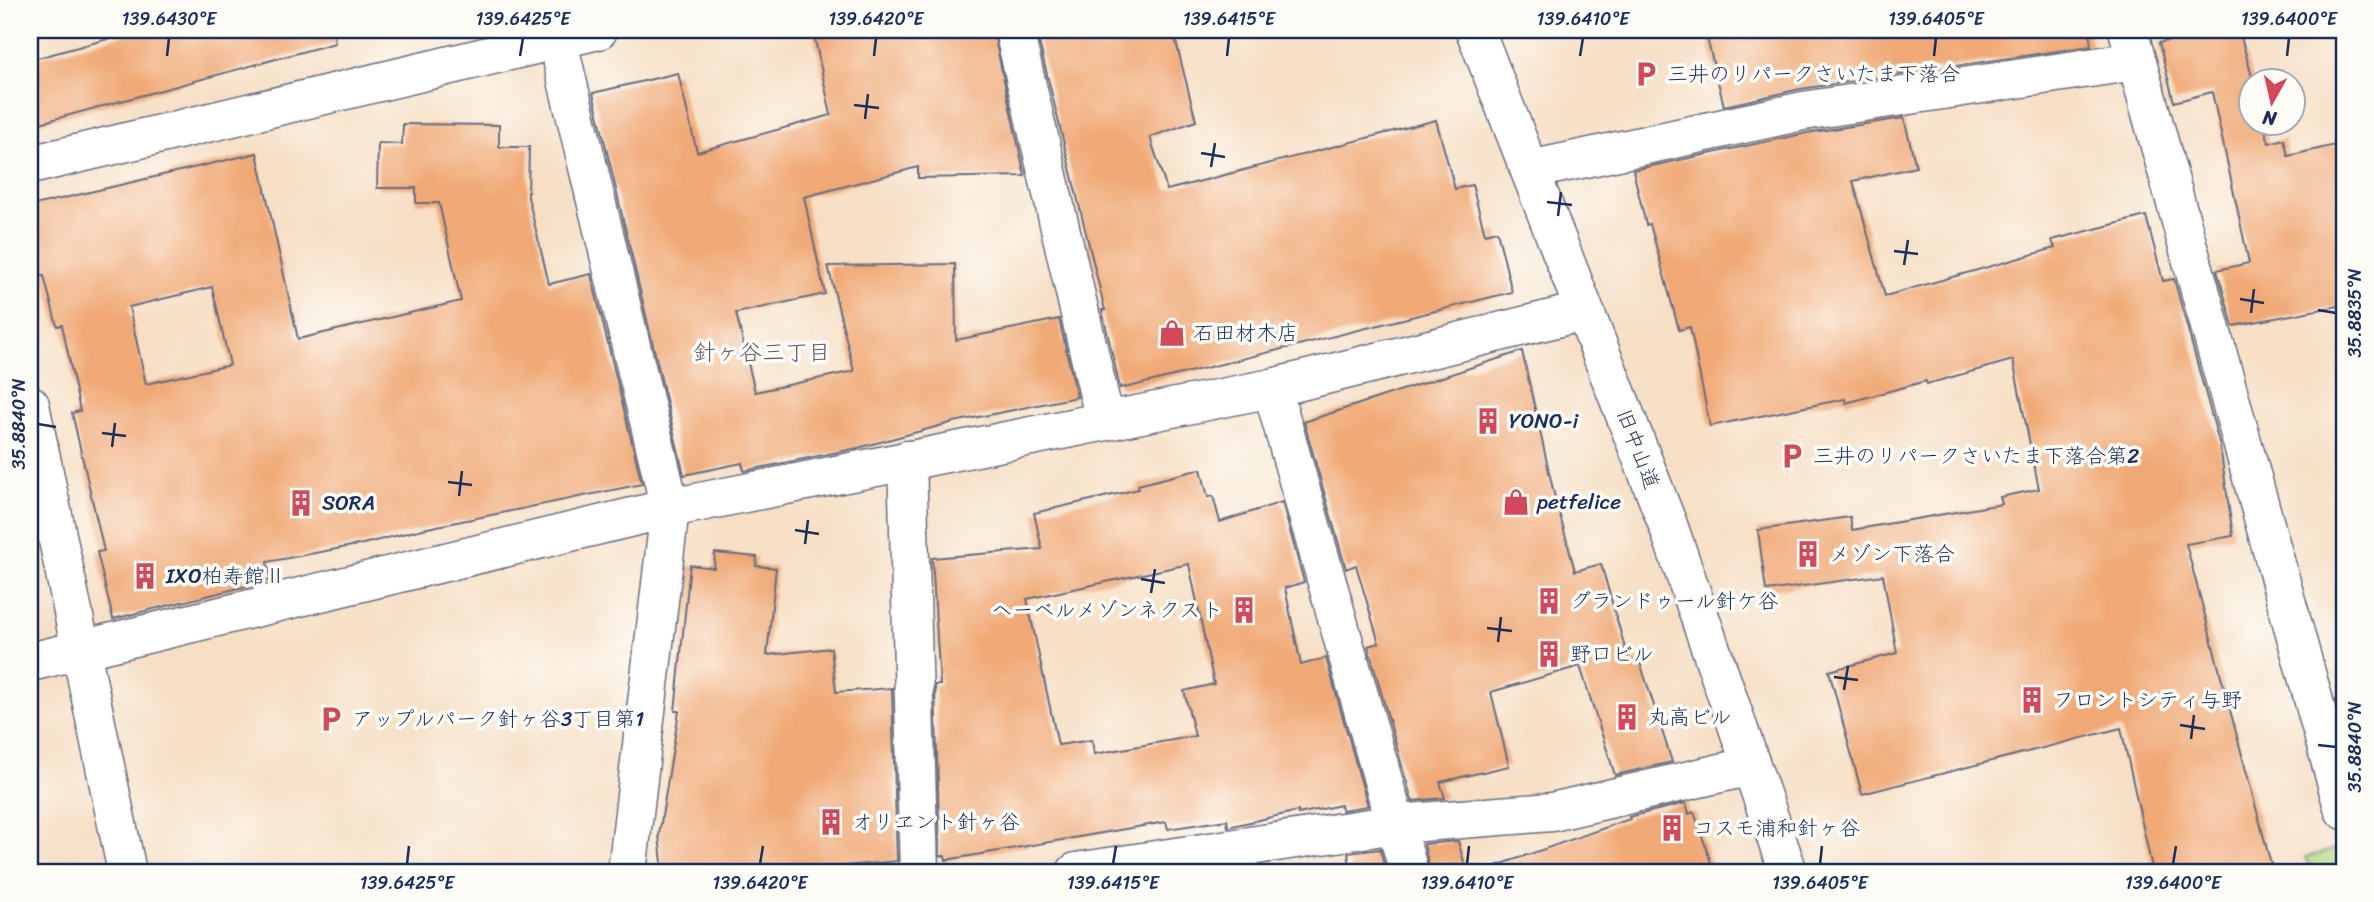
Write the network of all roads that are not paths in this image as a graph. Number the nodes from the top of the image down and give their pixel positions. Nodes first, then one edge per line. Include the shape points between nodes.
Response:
1 (598, 30) edge
2 (1014, 30) edge
3 (1475, 30) edge
4 (557, 35) edge
5 (2132, 45) edge
6 (30, 165) edge
7 (1530, 170) junction
8 (1584, 311) junction
9 (1272, 388) junction
10 (30, 405) edge
11 (1105, 421) junction
12 (906, 460) junction
13 (670, 508) junction
14 (81, 651) junction
15 (30, 662) edge
16 (1751, 766) junction
17 (2344, 810) edge
18 (1396, 824) junction
19 (127, 872) edge
20 (627, 872) edge
21 (919, 872) edge
22 (1076, 872) edge
23 (1409, 872) edge
24 (1788, 872) edge

1 - 4 street
2 - 11 street
3 - 7 street, 旧中山道
4 - 6 street
4 - 13 street
5 - 7 street
5 - 17 street
7 - 8 street, 旧中山道
8 - 9 street
8 - 16 street, 旧中山道 via 1668,526
9 - 11 street
9 - 18 street
10 - 14 street
11 - 12 street
12 - 13 street
12 - 21 street
13 - 14 street
13 - 20 street
14 - 15 street
14 - 19 street
16 - 18 street via 1552,812
16 - 24 street, 旧中山道
18 - 22 street
18 - 23 street

